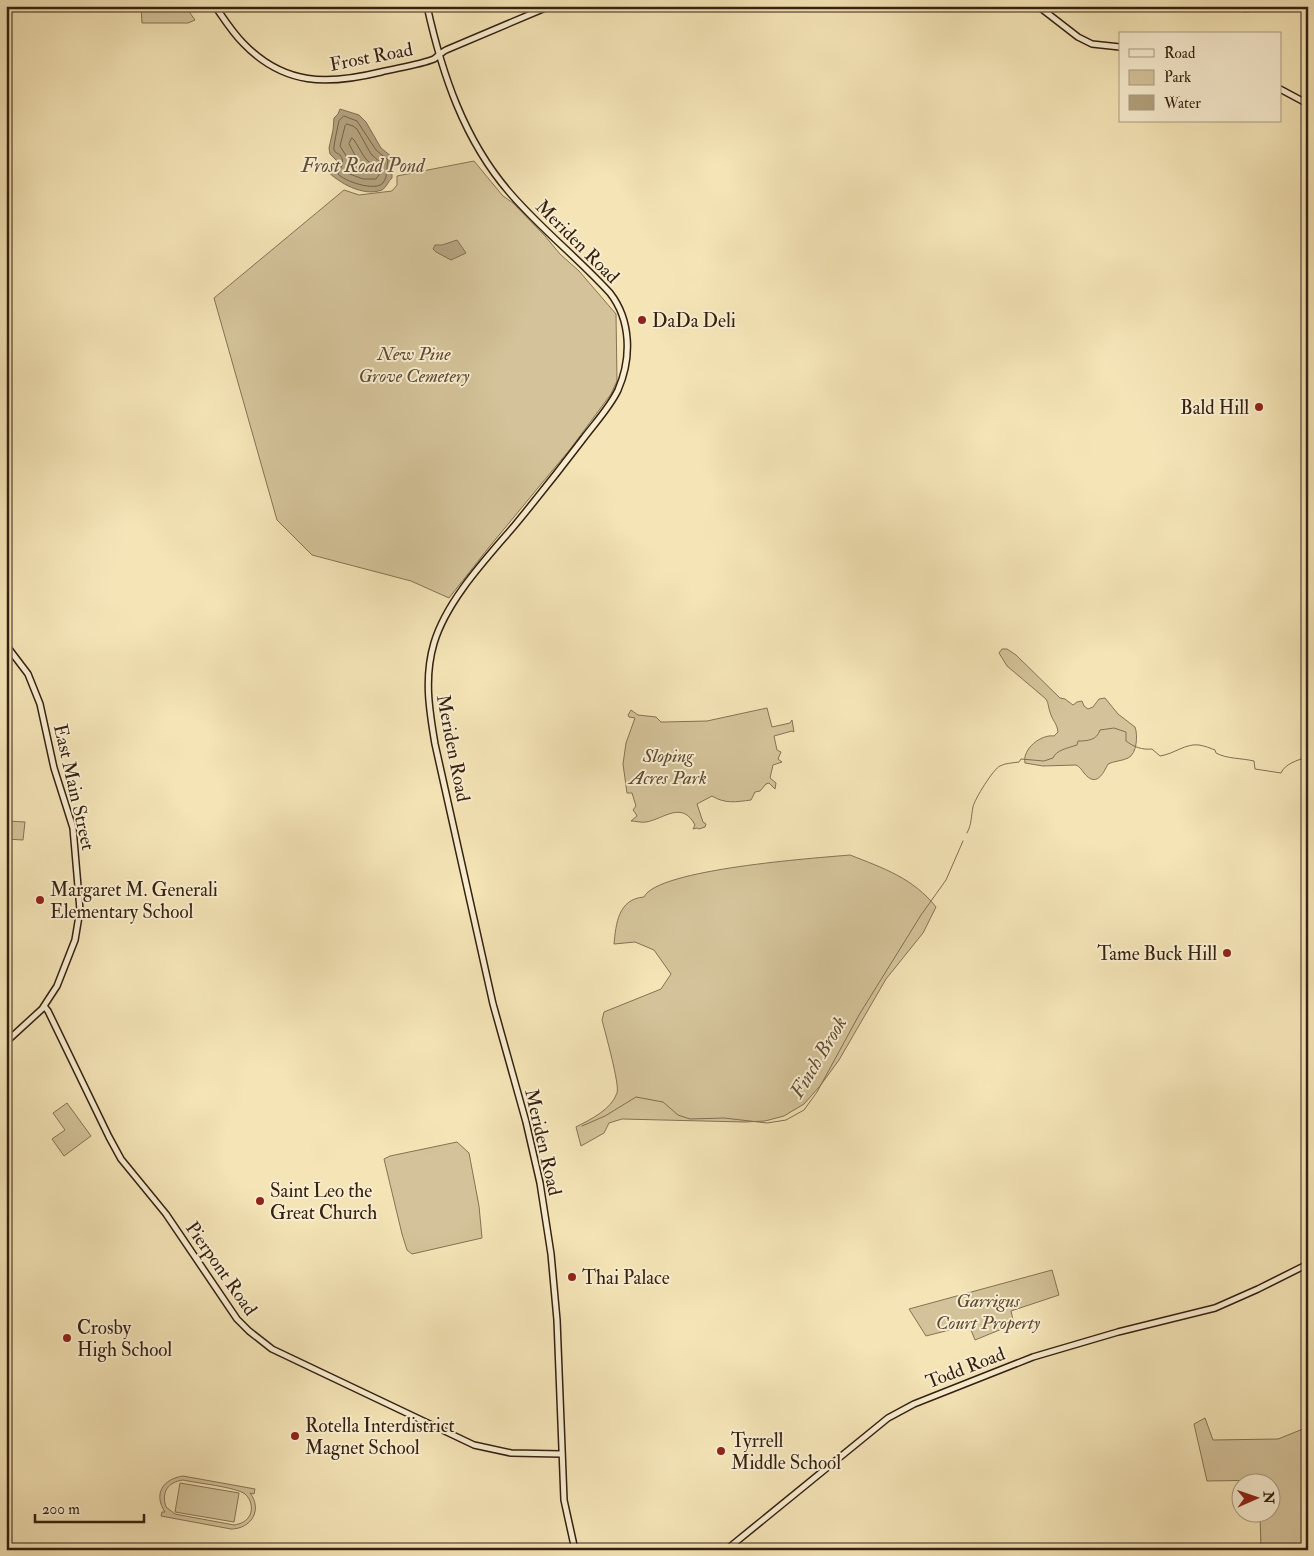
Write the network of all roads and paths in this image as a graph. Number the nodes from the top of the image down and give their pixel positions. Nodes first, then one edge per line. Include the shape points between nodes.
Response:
1 (215, 6) edge
2 (427, 6) edge
3 (550, 6) edge
4 (1038, 6) edge
5 (1119, 47) edge
6 (440, 54) junction
7 (1282, 90) edge
8 (1308, 104) edge
9 (6, 645) edge
10 (44, 1006) junction
11 (6, 1042) edge
12 (1308, 1264) edge
13 (561, 1454) junction
14 (575, 1550) edge
15 (726, 1550) edge

1 - 6 main road, Frost Road via 234,33 255,54 284,72 309,79 334,81 357,78 432,59
2 - 6 main road, Meriden Road
3 - 6 main road, Frost Road
4 - 5 main road via 1085,41
6 - 13 main road, Meriden Road via 458,110 483,158 514,198 610,292 626,326 623,374 614,398 453,604 434,644 428,680 428,705 434,738 493,1004 540,1183 555,1293
7 - 8 main road
9 - 10 main road, East Main Street via 28,674 37,695 54,768 71,818 76,849 80,904 78,929 63,974
10 - 11 main road, East Main Street
10 - 13 main road, Pierpont Road via 121,1159 166,1214 237,1319 249,1331 272,1349 474,1445 511,1453
12 - 15 main road, Todd Road via 1215,1308 1033,1357 914,1404 888,1418
13 - 14 main road, Meriden Road via 564,1500

